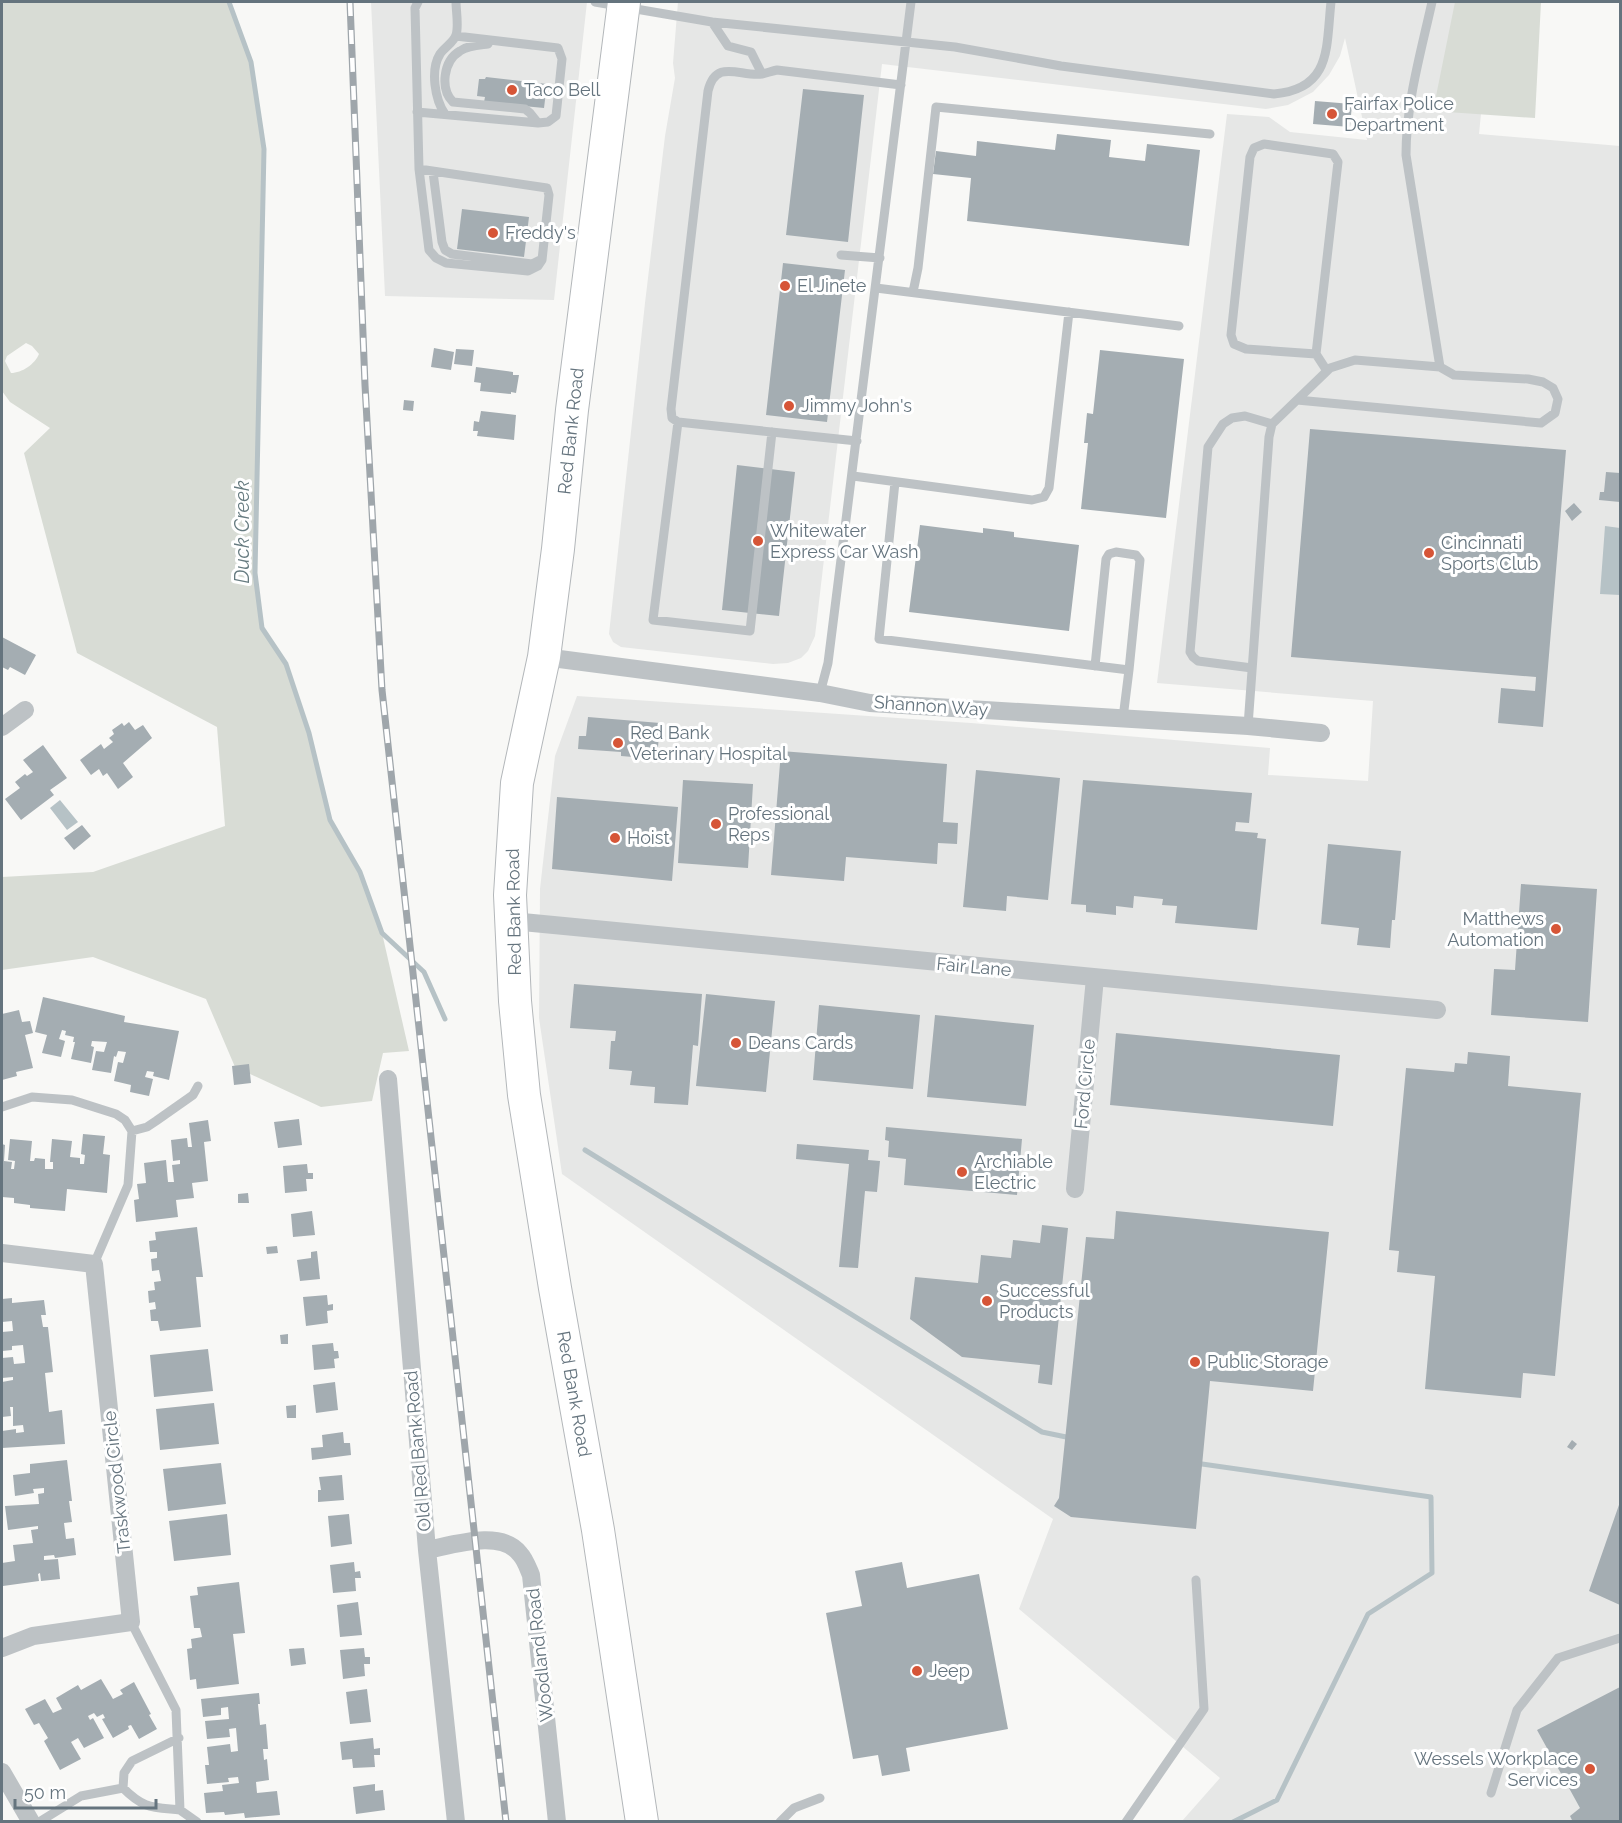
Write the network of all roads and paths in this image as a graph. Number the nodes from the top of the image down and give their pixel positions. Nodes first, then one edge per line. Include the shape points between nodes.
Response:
1 (418, 2) edge
2 (456, 2) edge
3 (911, 2) edge
4 (1331, 2) edge
5 (1432, 2) edge
6 (614, 3) edge
7 (712, 22) junction
8 (456, 36) junction
9 (907, 41) junction
10 (508, 42) junction
11 (762, 74) junction
12 (901, 85) junction
13 (417, 112) junction
14 (445, 114) junction
15 (538, 123) junction
16 (1210, 134) dead end
17 (419, 169) junction
18 (433, 172) junction
19 (841, 255) dead end
20 (543, 256) junction
21 (880, 258) junction
22 (876, 288) junction
23 (913, 292) junction
24 (1069, 312) junction
25 (1179, 326) dead end
26 (1316, 354) junction
27 (1440, 367) junction
28 (1328, 371) junction
29 (1297, 400) junction
30 (678, 422) junction
31 (1272, 424) junction
32 (772, 432) junction
33 (857, 441) junction
34 (853, 476) junction
35 (895, 482) junction
36 (544, 657) junction
37 (1095, 666) junction
38 (1252, 668) junction
39 (1129, 670) junction
40 (820, 693) junction
41 (25, 710) dead end
42 (1123, 718) junction
43 (1248, 726) junction
44 (2, 727) edge
45 (1321, 733) dead end
46 (512, 921) junction
47 (1095, 978) junction
48 (1437, 1010) dead end
49 (388, 1079) dead end
50 (198, 1086) dead end
51 (2, 1107) edge
52 (132, 1131) junction
53 (1075, 1189) dead end
54 (2, 1253) edge
55 (94, 1264) junction
56 (427, 1550) junction
57 (1196, 1580) dead end
58 (131, 1622) junction
59 (1620, 1638) edge
60 (2, 1648) edge
61 (179, 1738) junction
62 (2, 1772) edge
63 (123, 1788) junction
64 (1491, 1793) dead end
65 (820, 1798) dead end
66 (180, 1810) junction
67 (31, 1821) edge
68 (39, 1821) edge
69 (197, 1821) edge
70 (456, 1821) edge
71 (557, 1821) edge
72 (642, 1821) edge
73 (780, 1821) edge
74 (1126, 1821) edge

1 - 13 lane
2 - 8 lane
3 - 9 lane
4 - 9 lane via 1324,60 1317,75 1292,93 1161,80
5 - 27 lane via 1410,103 1406,155
6 - 7 lane
6 - 36 highway, Red Bank Road
7 - 9 lane
7 - 11 lane via 728,46 751,52
8 - 10 lane
8 - 14 lane via 437,63 436,88
9 - 12 lane
10 - 15 lane via 560,50 557,113 551,120
10 - 15 lane via 470,46 457,52 446,71 446,92 453,102 525,110
11 - 12 lane via 777,69
11 - 30 lane via 722,72 709,87 671,409 672,418
12 - 21 lane
13 - 14 lane
13 - 17 lane
14 - 15 lane
16 - 23 lane via 936,107
17 - 18 lane
17 - 20 lane via 428,246 436,258 446,263 528,271 538,266
18 - 20 lane via 442,242 447,252 532,264
18 - 20 lane via 546,188 549,195
19 - 21 lane
21 - 22 lane
22 - 23 lane
22 - 33 lane
23 - 24 lane
24 - 25 lane
24 - 35 lane via 1049,488 1044,497 1032,500
26 - 26 lane via 1338,162 1333,154 1264,144 1254,148 1250,157 1231,335 1234,344 1246,349
26 - 28 lane
27 - 28 lane via 1355,360
27 - 29 lane via 1454,375 1543,382 1553,388 1558,399 1555,413 1541,423
28 - 29 lane
29 - 31 lane
30 - 32 lane
30 - 32 lane via 653,620 750,631
31 - 38 lane
31 - 38 lane via 1245,416 1232,418 1223,424 1208,447 1192,609 1192,657
32 - 33 lane
33 - 34 lane
34 - 35 lane
34 - 40 lane via 828,663
35 - 37 lane via 879,639
36 - 40 street, Shannon Way
36 - 46 highway, Red Bank Road via 517,783 510,893
37 - 39 lane
37 - 39 lane via 1106,559 1116,552 1136,555 1140,560
38 - 43 lane
39 - 42 lane
40 - 42 street, Shannon Way via 870,702
41 - 44 street
42 - 43 street, Shannon Way
43 - 45 street, Shannon Way
46 - 47 street, Fair Lane
46 - 72 highway, Red Bank Road via 524,1095 598,1530
47 - 48 street, Fair Lane
47 - 53 street, Ford Circle
49 - 56 street, Old Red Bank Road
50 - 52 lane via 193,1095 156,1121
51 - 52 lane via 32,1097 72,1100 116,1114
52 - 55 lane via 128,1185
54 - 55 street
55 - 58 street, Traskwood Circle
56 - 70 street, Old Red Bank Road
56 - 71 street, Woodland Road via 475,1541 502,1542 513,1546 531,1575
57 - 74 lane via 1204,1709
58 - 60 street via 33,1636
58 - 61 lane via 176,1710
59 - 64 lane via 1558,1658 1517,1710
61 - 63 lane via 132,1761 124,1773
61 - 66 lane
62 - 67 street
63 - 66 lane via 145,1806
63 - 68 lane via 81,1796
65 - 73 lane via 794,1808
66 - 69 lane

